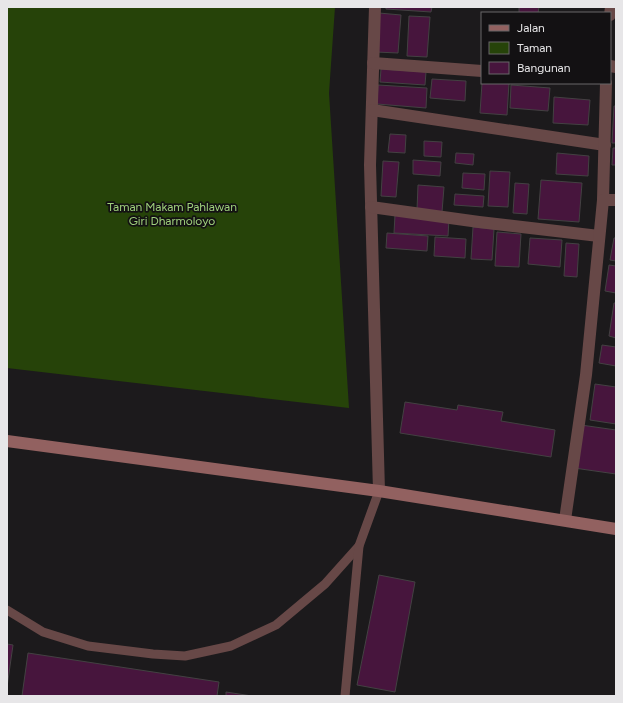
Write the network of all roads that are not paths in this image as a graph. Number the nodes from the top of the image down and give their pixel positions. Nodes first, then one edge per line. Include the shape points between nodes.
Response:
1 (375, 7) edge
2 (373, 63) junction
3 (481, 71) edge
4 (606, 84) edge
5 (372, 110) junction
6 (605, 145) junction
7 (602, 200) junction
8 (616, 200) edge
9 (371, 207) junction
10 (599, 236) junction
11 (7, 441) edge
12 (379, 490) junction
13 (565, 520) junction
14 (616, 529) edge
15 (359, 546) junction
16 (7, 610) edge
17 (345, 696) edge

1 - 2 street
2 - 3 street
2 - 5 street
4 - 6 street
5 - 6 street
5 - 9 street
6 - 7 street
7 - 8 street
7 - 10 street
9 - 10 street
9 - 12 street
10 - 13 street via 586,375
11 - 12 main road
12 - 13 main road
12 - 15 lane
13 - 14 main road
15 - 16 lane via 325,584 276,625 231,646 186,656 88,646 43,632
15 - 17 lane

